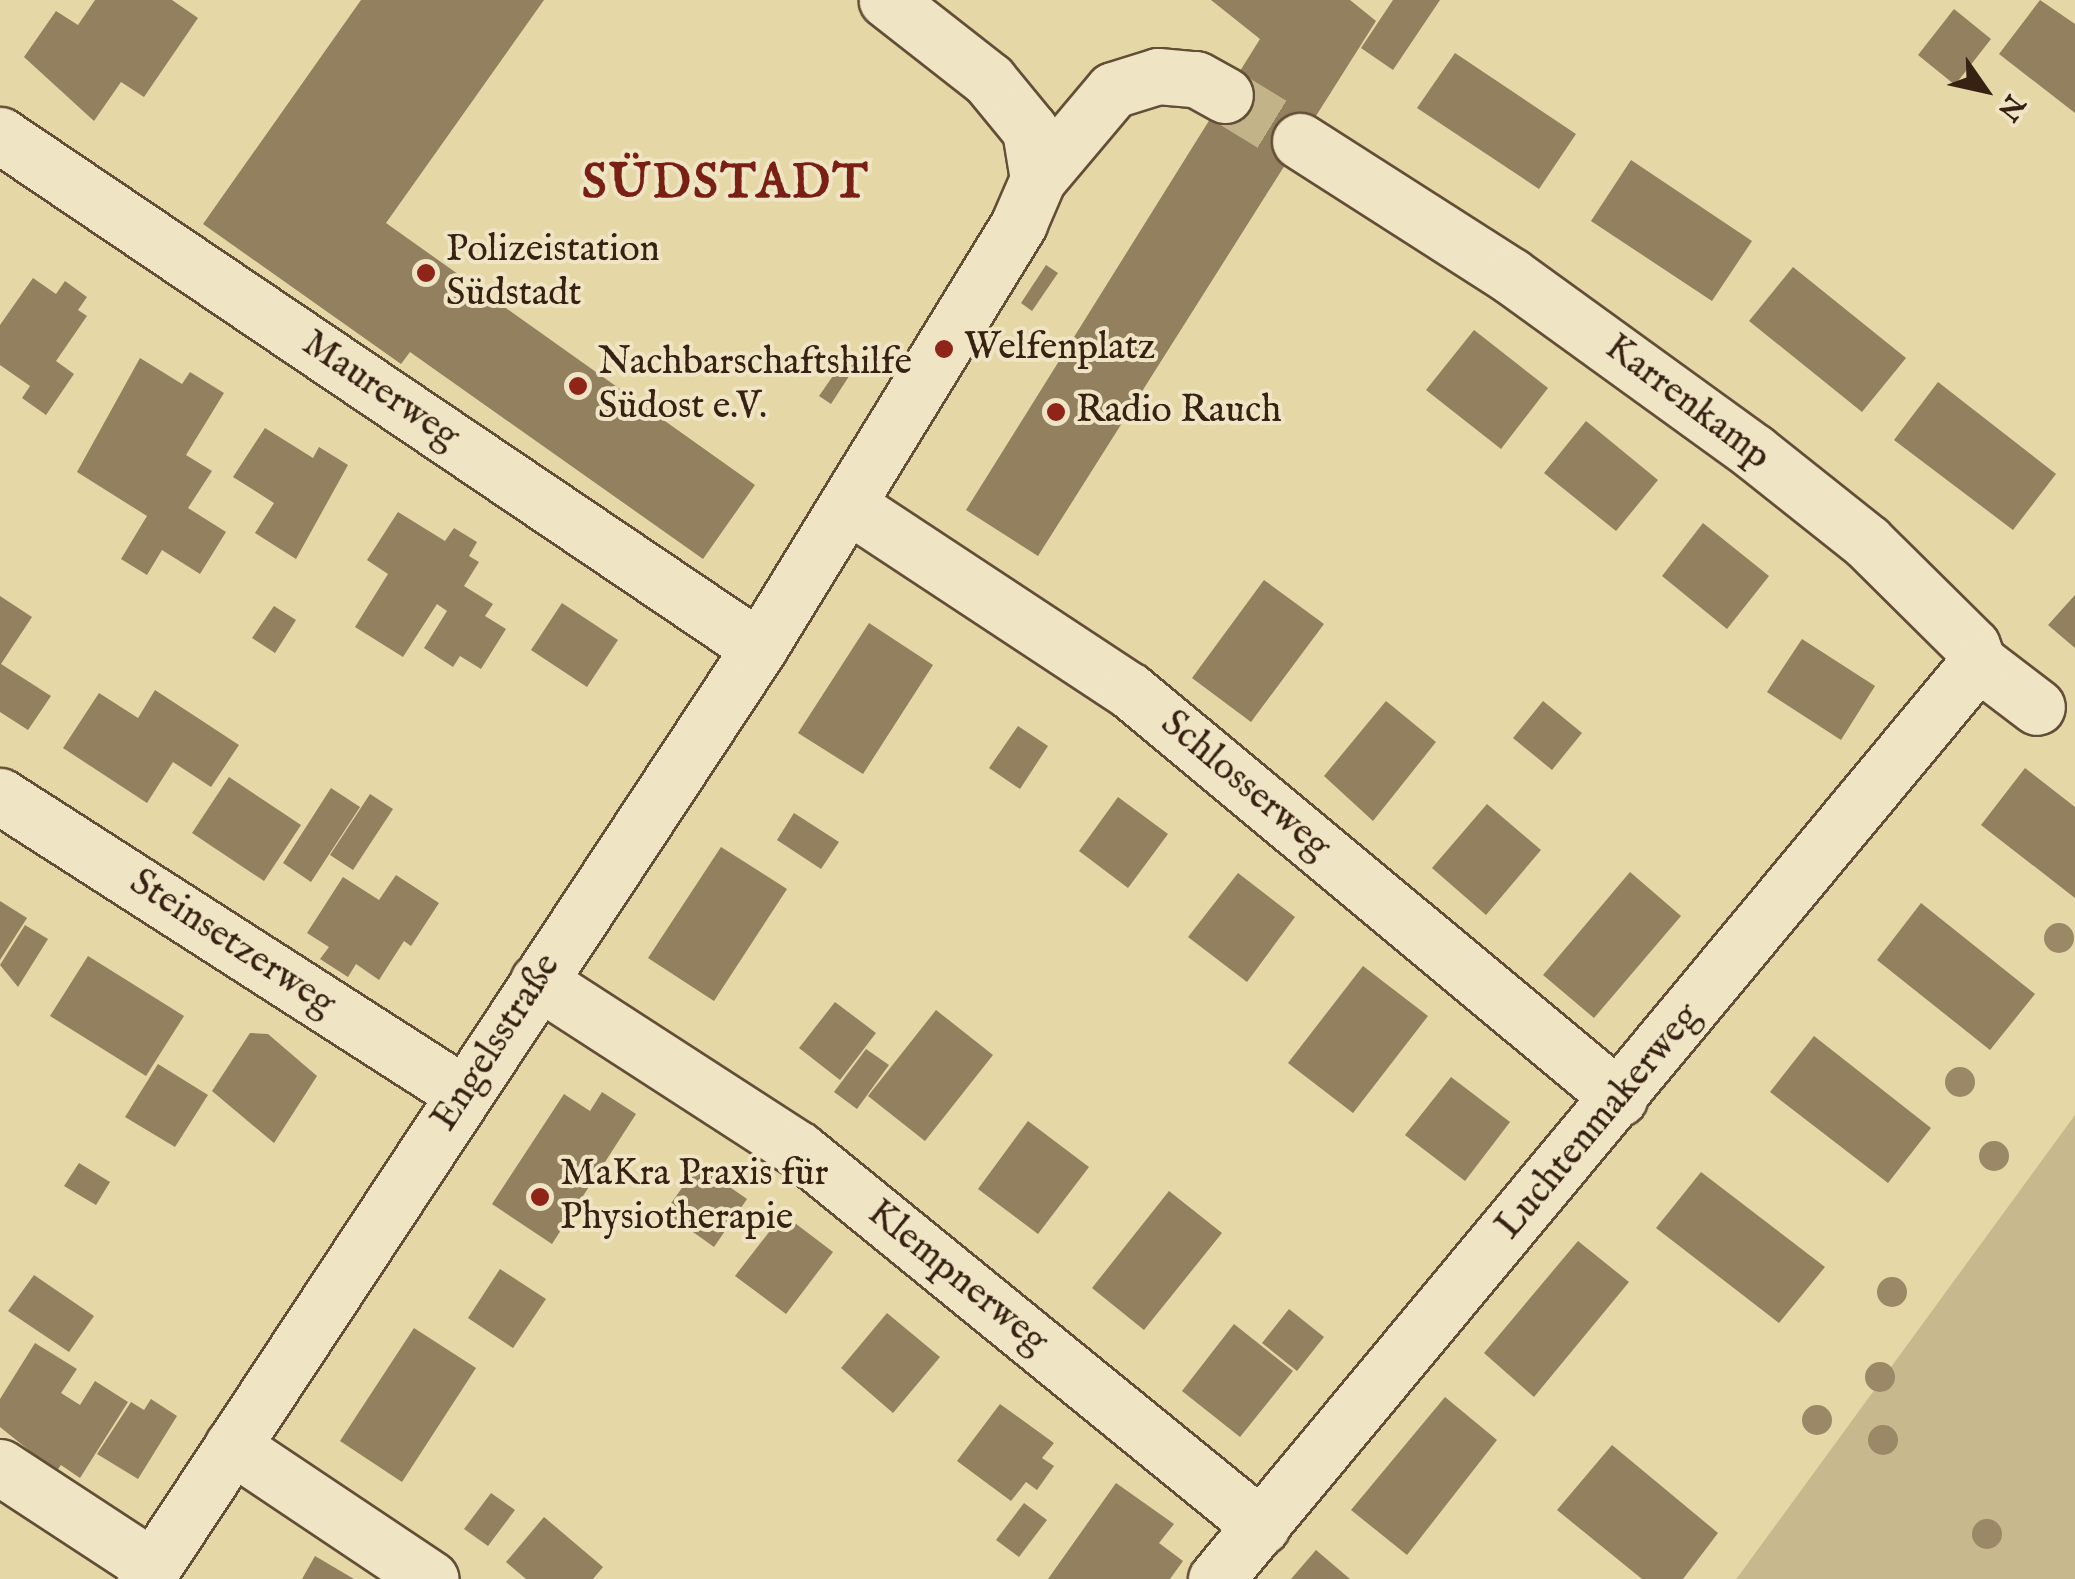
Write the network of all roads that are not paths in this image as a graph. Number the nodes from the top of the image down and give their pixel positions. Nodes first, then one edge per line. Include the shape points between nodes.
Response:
1 (887, 0) edge
2 (1225, 95) tunnel mouth
3 (0, 135) edge
4 (1300, 141) tunnel mouth
5 (1038, 178) junction
6 (848, 505) junction
7 (759, 648) junction
8 (1978, 662) junction
9 (2037, 707) dead end
10 (0, 796) edge
11 (538, 981) junction
12 (464, 1094) junction
13 (1619, 1098) junction
14 (232, 1446) junction
15 (0, 1467) edge
16 (1262, 1527) junction
17 (149, 1573) edge
18 (432, 1579) edge
19 (1216, 1579) edge

1 - 5 street via 990,80 1030,130
2 - 5 street via 1196,79 1158,76 1112,90
3 - 7 street, Maurerweg
4 - 8 street, Karrenkamp via 1511,276 1754,452 1867,542 1972,646
5 - 6 street
6 - 7 street, Engelsstraße
6 - 13 street, Schlosserweg via 1129,690
7 - 11 street, Engelsstraße
8 - 9 street, Karrenkamp
8 - 13 street, Luchtenmakerweg
10 - 12 street, Steinsetzerweg
11 - 12 street, Engelsstraße
11 - 16 street, Klempnerweg via 798,1149
12 - 14 street, Engelsstraße
13 - 16 street, Luchtenmakerweg
14 - 17 street, Engelsstraße
14 - 18 street
15 - 17 street
16 - 19 street, Luchtenmakerweg

